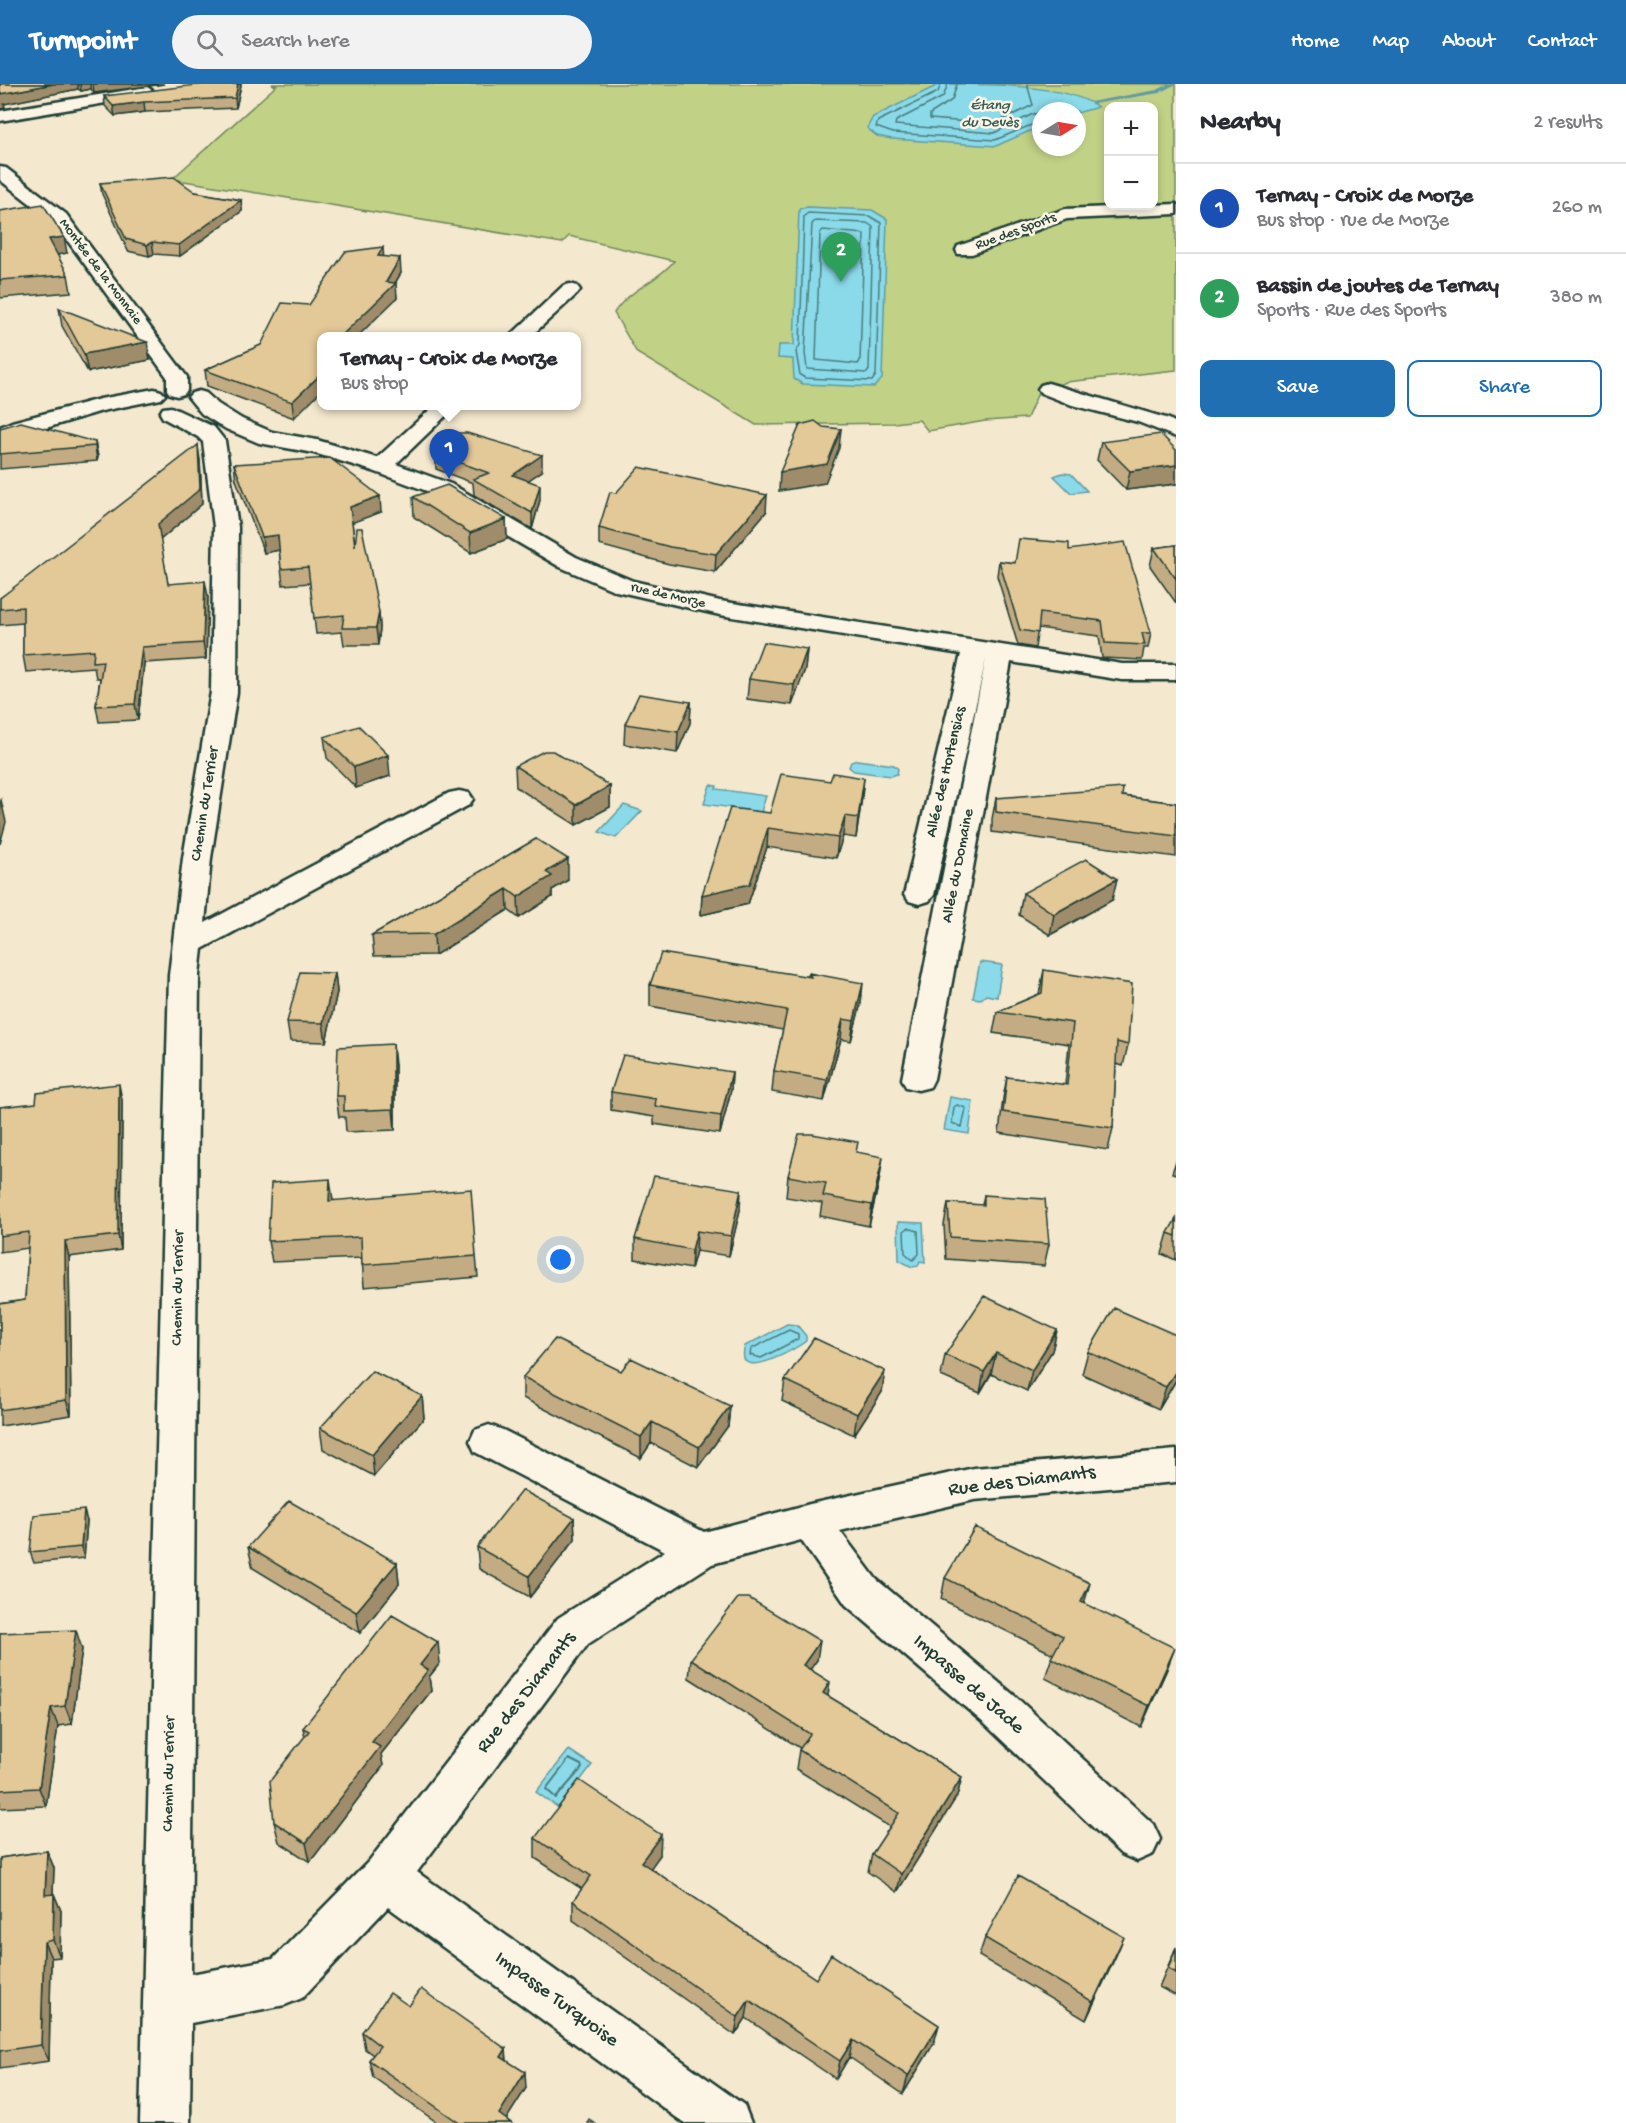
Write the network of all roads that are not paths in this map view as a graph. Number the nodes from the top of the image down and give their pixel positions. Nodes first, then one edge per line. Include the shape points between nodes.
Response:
1 (158, 91) edge
2 (0, 116) edge
3 (0, 172) edge
4 (1176, 209) edge
5 (965, 250) dead end
6 (570, 290) dead end
7 (524, 332) edge
8 (1048, 389) dead end
9 (177, 390) junction
10 (199, 397) junction
11 (159, 406) junction
12 (441, 410) edge
13 (1176, 430) edge
14 (0, 435) edge
15 (233, 439) junction
16 (381, 466) junction
17 (988, 651) junction
18 (1176, 672) edge
19 (459, 799) dead end
20 (919, 895) dead end
21 (188, 944) junction
22 (918, 1079) dead end
23 (489, 1441) dead end
24 (1176, 1466) edge
25 (810, 1521) junction
26 (701, 1550) junction
27 (1137, 1839) dead end
28 (385, 1877) junction
29 (167, 2003) junction
30 (165, 2123) edge
31 (726, 2123) edge

1 - 2 street
3 - 9 street, Montée de la Monnaie via 60,218 177,377
4 - 5 street, Rue des Sports via 1065,214
6 - 7 street
8 - 13 street via 1070,399 1158,421
9 - 10 street
9 - 11 street
10 - 11 street via 193,408
10 - 15 street
11 - 14 street via 70,415
11 - 15 street, Chemin du Terrier via 194,424 214,441
12 - 16 street
15 - 16 street, rue de Morze via 267,438 317,447
15 - 21 street, Chemin du Terrier via 226,527 224,692 197,858
16 - 17 street, rue de Morze via 443,489 568,561 625,586 720,608
17 - 18 street, rue de Morze via 1122,672
17 - 20 street, Allée des Hortensias
17 - 22 street, Allée du Domaine
19 - 21 street
21 - 29 street, Chemin du Terrier via 184,975
23 - 26 street
24 - 25 street, Rue des Diamants via 974,1484
25 - 26 street, Rue des Diamants
25 - 27 street, Impasse de Jade via 861,1593 1001,1711
26 - 28 street, Rue des Diamants via 573,1631
28 - 29 street, Rue des Diamants via 285,1981
28 - 31 street, Impasse Turquoise
29 - 30 street, Chemin du Terrier

